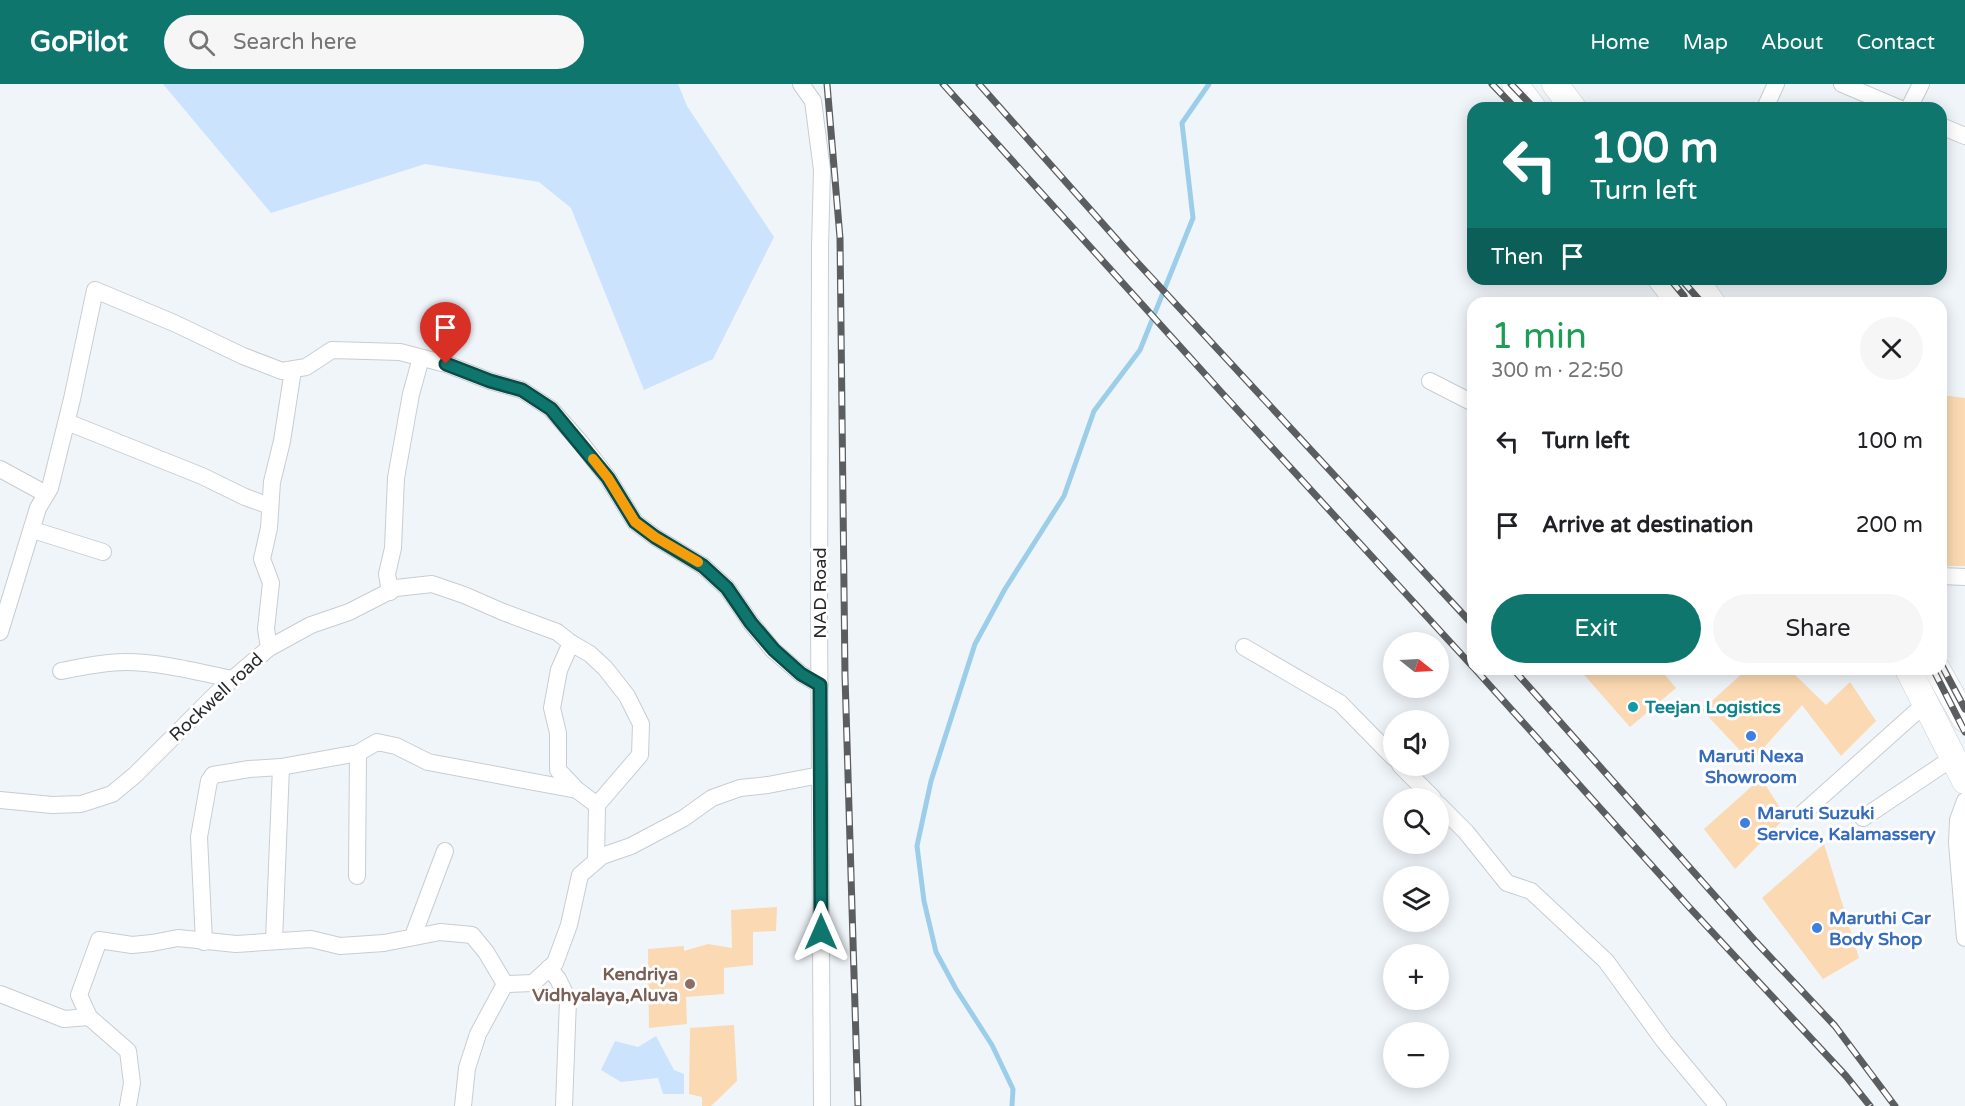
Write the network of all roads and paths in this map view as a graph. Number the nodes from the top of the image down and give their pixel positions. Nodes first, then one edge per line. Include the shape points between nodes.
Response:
1 (801, 84) edge
2 (1515, 84) edge
3 (1555, 84) edge
4 (1776, 84) edge
5 (1842, 84) edge
6 (1921, 84) edge
7 (1528, 102) edge
8 (1568, 102) edge
9 (1768, 102) edge
10 (1885, 102) edge
11 (1912, 102) edge
12 (1947, 128) edge
13 (1965, 136) edge
14 (421, 358) junction
15 (293, 370) junction
16 (1430, 381) dead end
17 (1467, 401) edge
18 (67, 422) junction
19 (0, 469) edge
20 (46, 494) junction
21 (270, 506) junction
22 (33, 530) junction
23 (103, 552) dead end
24 (1947, 576) edge
25 (1965, 577) edge
26 (390, 592) junction
27 (0, 632) edge
28 (571, 643) junction
29 (1244, 647) dead end
30 (269, 648) junction
31 (61, 671) dead end
32 (1911, 675) edge
33 (1940, 675) edge
34 (232, 679) junction
35 (820, 685) junction
36 (1926, 703) junction
37 (1965, 719) edge
38 (1383, 747) edge
39 (358, 753) junction
40 (1954, 757) junction
41 (282, 767) junction
42 (820, 775) junction
43 (1411, 776) edge
44 (1965, 781) edge
45 (1423, 788) edge
46 (577, 790) junction
47 (0, 800) edge
48 (1965, 801) edge
49 (597, 805) junction
50 (1803, 813) dead end
51 (1449, 815) edge
52 (1863, 818) dead end
53 (445, 850) dead end
54 (596, 861) junction
55 (357, 876) dead end
56 (412, 936) junction
57 (1965, 938) edge
58 (274, 941) junction
59 (204, 942) junction
60 (549, 968) junction
61 (505, 984) junction
62 (0, 994) edge
63 (89, 1017) junction
64 (128, 1106) edge
65 (463, 1106) edge
66 (564, 1106) edge
67 (822, 1106) edge
68 (1718, 1106) edge

1 - 35 street, NAD Road via 813,101 822,170
2 - 7 highway
3 - 8 highway
4 - 9 street
5 - 10 street
6 - 11 street
12 - 13 street
14 - 15 street via 400,352 332,350 306,368
14 - 26 street via 396,478 393,548 387,574
14 - 35 street via 522,390 551,409 608,478 635,522 703,566 727,588 774,650
15 - 18 street via 282,371 243,356 96,290
15 - 21 street
16 - 17 street
18 - 20 street
18 - 21 street
19 - 20 street
20 - 22 street
21 - 30 street via 262,559 271,583 266,629
22 - 23 street
22 - 27 street
24 - 25 street
26 - 28 street, Rockwell road via 432,584 557,632
26 - 30 street, Rockwell road via 350,612 311,625
28 - 46 street via 559,670 552,708 558,734 558,770
28 - 49 street, Rockwell road via 605,669 627,696 641,724 640,755
29 - 38 street via 1340,703
30 - 34 street, Rockwell road
31 - 34 street via 127,662
32 - 36 highway
33 - 37 highway
34 - 47 street, Rockwell road via 112,794 81,804
35 - 42 street, NAD Road
36 - 40 highway
36 - 50 street
39 - 41 street
39 - 46 street via 377,742 396,746 428,762
39 - 55 street
40 - 44 highway
40 - 52 street
41 - 58 street
41 - 59 street via 249,769 213,776 208,781 198,837
42 - 54 street via 740,788 712,798 684,818
42 - 67 street, NAD Road
43 - 45 street
46 - 49 street
48 - 57 street via 1958,820 1957,843
49 - 54 street
51 - 68 street via 1507,883 1531,891 1606,961 1664,1041
53 - 56 street
54 - 60 street via 580,875 569,925 555,963
56 - 58 street via 384,943 340,946 312,939
56 - 61 street via 440,932 471,935
58 - 59 street
59 - 63 street via 178,938 132,945 99,940 79,995
60 - 61 street via 533,983
60 - 66 street via 568,1000
61 - 65 street via 478,1034 467,1068
62 - 63 street via 64,1018
63 - 64 street via 128,1051 132,1083

